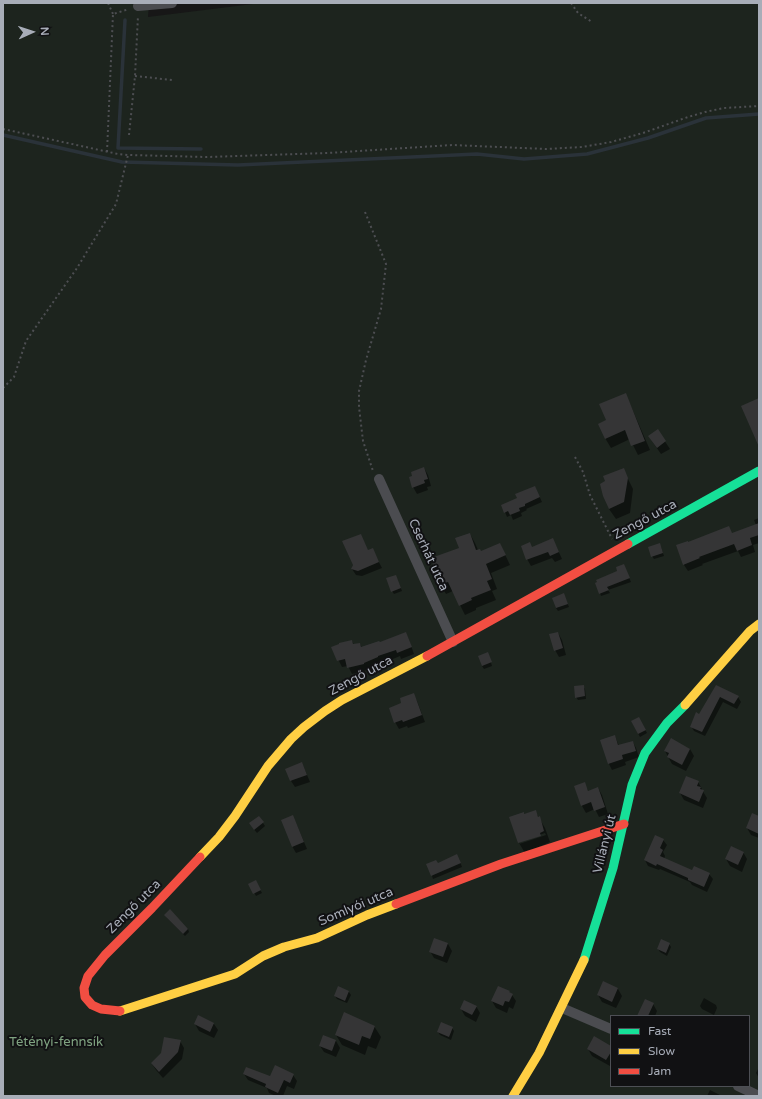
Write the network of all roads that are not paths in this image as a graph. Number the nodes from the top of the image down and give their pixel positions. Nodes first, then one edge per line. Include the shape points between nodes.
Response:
1 (172, 3) edge
2 (138, 4) edge
3 (759, 471) edge
4 (379, 479) road end
5 (759, 624) edge
6 (453, 642) junction
7 (624, 824) junction
8 (562, 1008) junction
9 (101, 1009) joint
10 (610, 1029) edge
11 (740, 1087) edge
12 (513, 1096) edge
13 (759, 1096) edge

1 - 2 street
3 - 6 street, Zengő utca
4 - 6 street, Cserhát utca
5 - 7 street, Villányi út via 667,723 652,743 632,785
6 - 9 street, Zengő utca via 325,711 291,739 268,766 219,837 105,954 88,976 84,983 85,997 92,1005
7 - 8 street, Villányi út via 585,958
7 - 9 street, Somlyói utca via 428,891 317,938 263,956 235,974 121,1011
8 - 10 street
8 - 12 street, Villányi út
11 - 13 street

